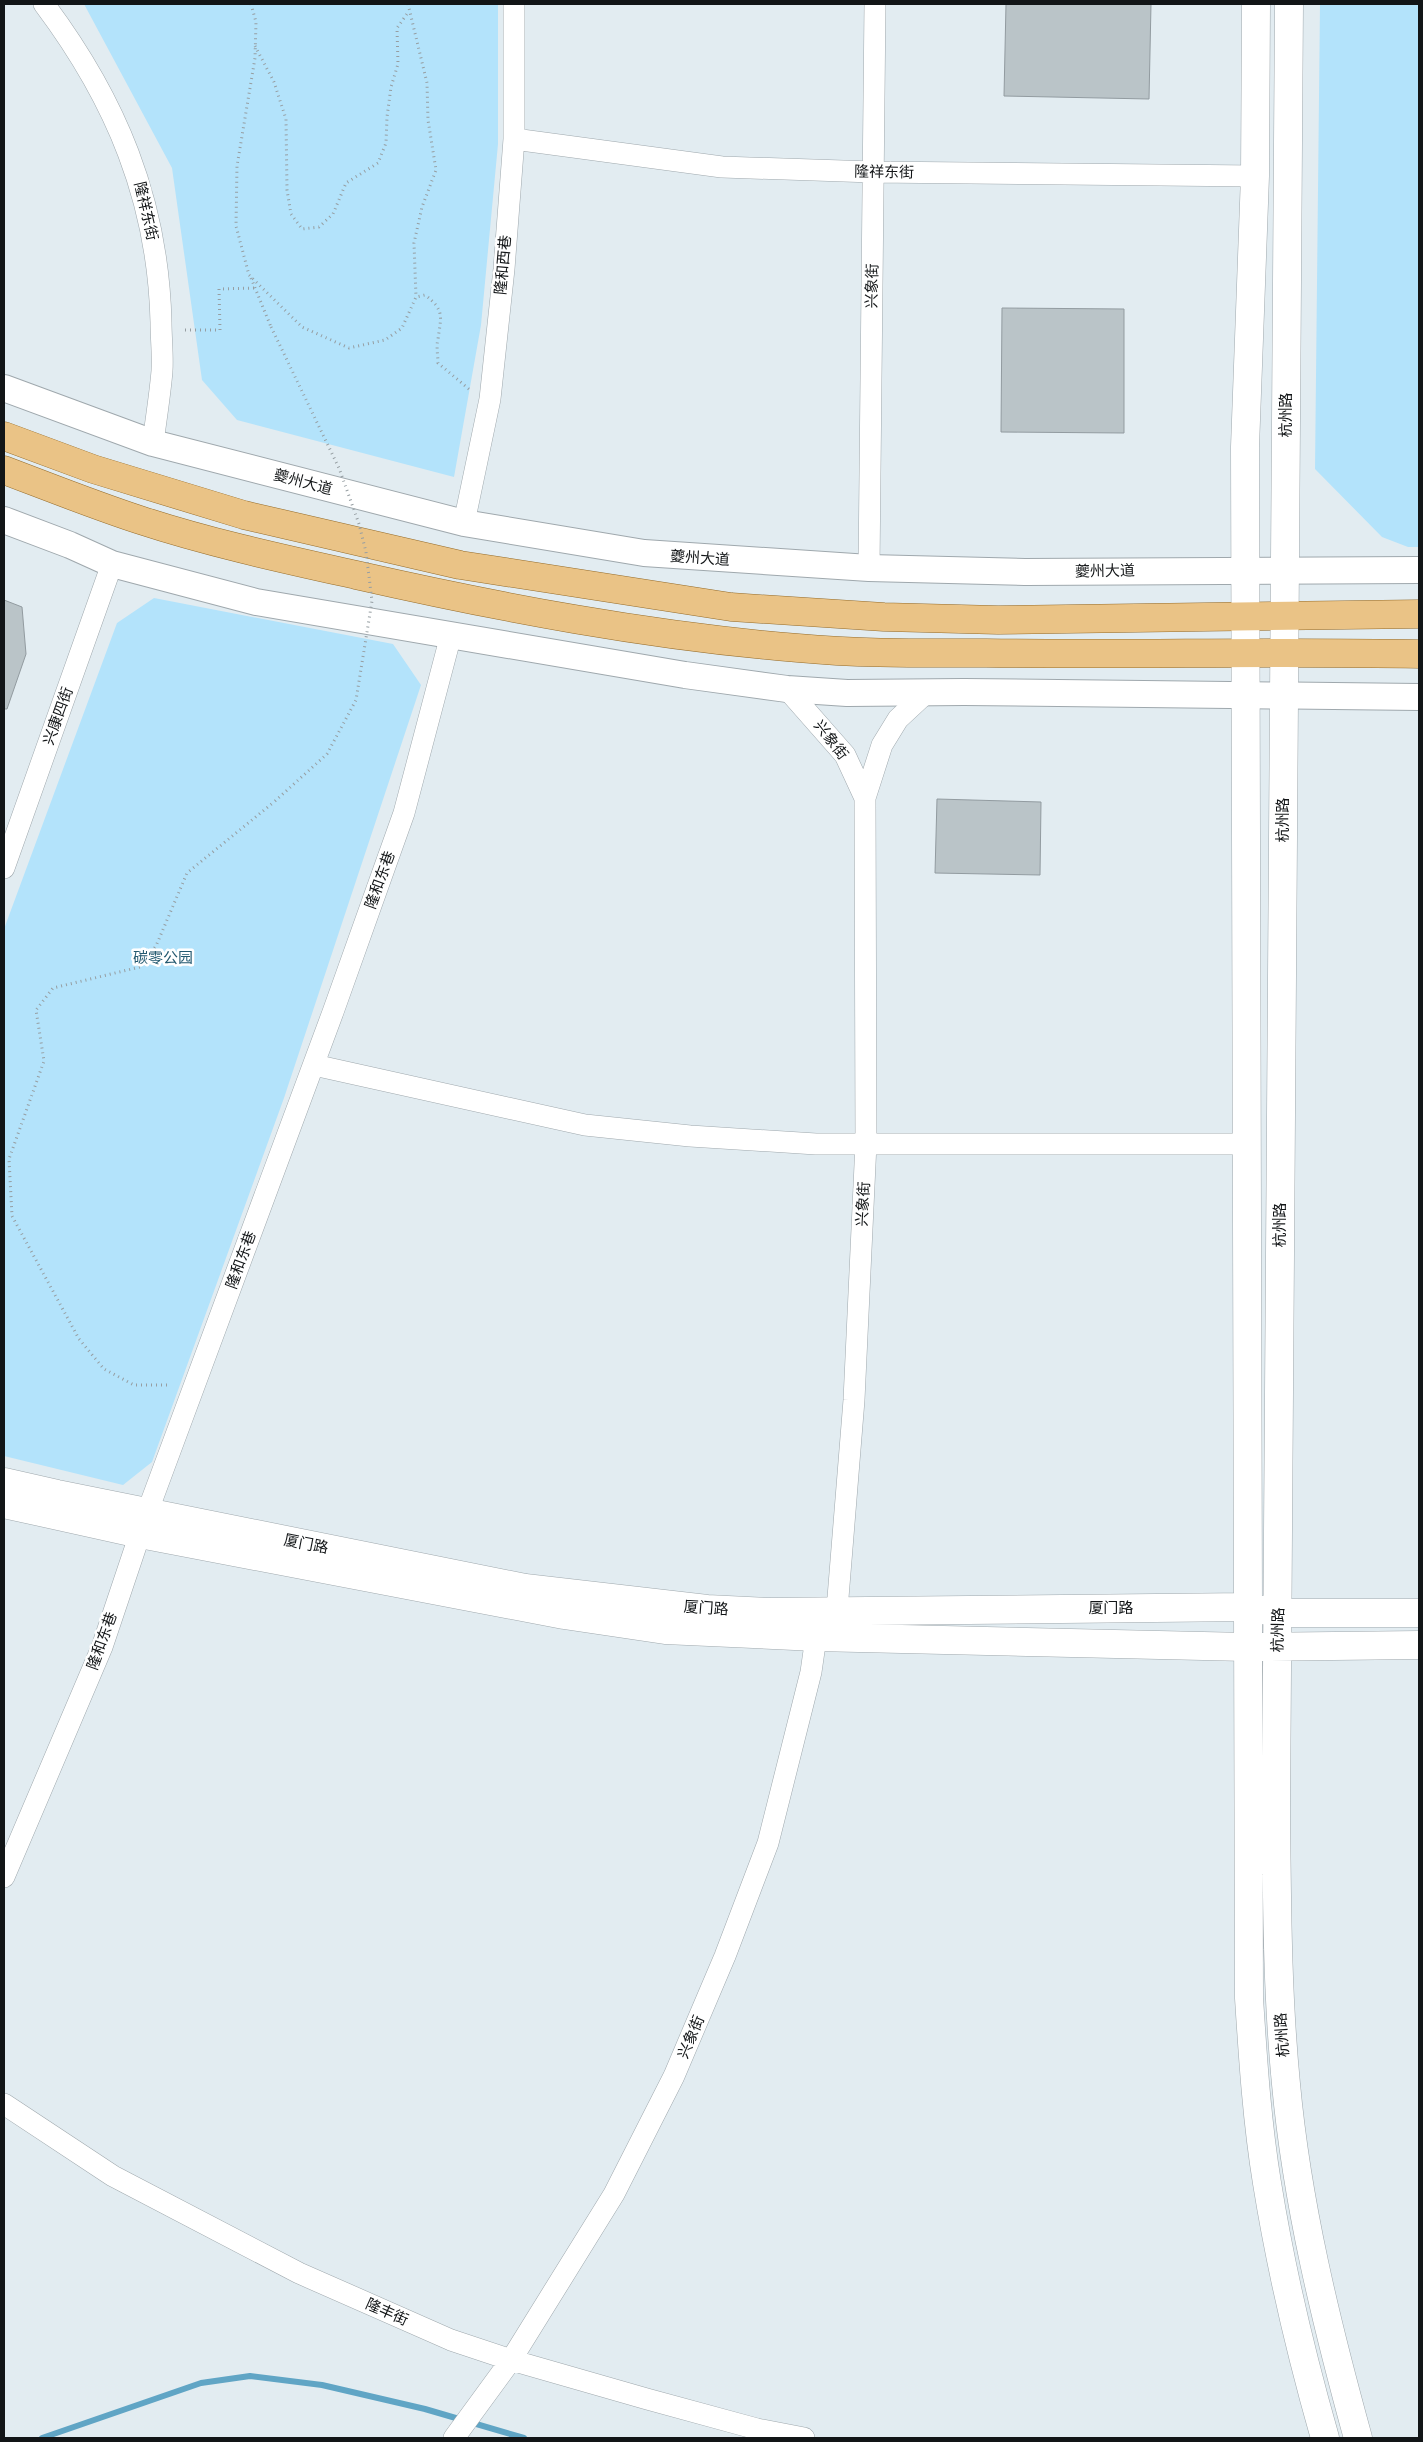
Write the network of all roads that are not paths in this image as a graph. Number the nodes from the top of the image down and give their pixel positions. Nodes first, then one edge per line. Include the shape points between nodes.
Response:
1 (44, 4) edge
2 (514, 4) edge
3 (875, 4) edge
4 (1256, 4) edge
5 (1289, 4) edge
6 (514, 139) junction
7 (873, 172) junction
8 (1255, 176) junction
9 (4, 388) edge
10 (4, 436) edge
11 (154, 443) junction
12 (4, 470) edge
13 (4, 520) edge
14 (464, 523) junction
15 (112, 564) junction
16 (869, 568) junction
17 (1246, 570) junction
18 (1285, 570) junction
19 (1419, 570) edge
20 (1419, 614) edge
21 (1245, 616) junction
22 (1284, 616) junction
23 (451, 635) junction
24 (1245, 652) junction
25 (1284, 652) junction
26 (1419, 654) edge
27 (788, 689) junction
28 (926, 693) junction
29 (1245, 697) junction
30 (1284, 697) junction
31 (1419, 697) edge
32 (865, 798) junction
33 (4, 868) edge
34 (314, 1065) junction
35 (866, 1143) junction
36 (1246, 1144) junction
37 (4, 1482) edge
38 (4, 1504) edge
39 (144, 1523) junction
40 (1247, 1607) junction
41 (837, 1610) junction
42 (1278, 1612) junction
43 (1419, 1613) edge
44 (816, 1637) junction
45 (1419, 1645) edge
46 (1247, 1647) junction
47 (1278, 1647) junction
48 (4, 1877) edge
49 (4, 2104) edge
50 (511, 2360) junction
51 (454, 2438) edge
52 (804, 2438) edge
53 (1325, 2438) edge
54 (1358, 2438) edge

1 - 11 street, 隆祥东街 via 79,52 110,108 131,155 149,214 160,284 162,370
2 - 6 street, 隆和西巷
3 - 7 street, 兴象街
4 - 8 main road, 杭州路
5 - 18 main road, 杭州路
6 - 7 street, 隆祥东街 via 722,167
6 - 14 street, 隆和西巷 via 490,399
7 - 8 street, 隆祥东街
7 - 16 street, 兴象街
8 - 17 main road, 杭州路 via 1245,447
9 - 11 street, 夔州大道
10 - 21 main road via 93,469 244,515 460,565 649,596 731,607 884,617 998,620
11 - 14 street, 夔州大道
12 - 24 main road via 142,521 257,553 455,598 593,622 801,649 1125,655
13 - 15 street
14 - 16 street, 夔州大道 via 644,553
15 - 23 street via 256,602
15 - 33 street, 兴康四街
16 - 17 street, 夔州大道 via 1025,572
17 - 18 street, 夔州大道
17 - 21 main road, 杭州路
18 - 19 street, 夔州大道
18 - 22 main road, 杭州路
20 - 22 main road
21 - 22 main road
21 - 24 main road, 杭州路
22 - 25 main road, 杭州路
23 - 27 street
23 - 34 street, 隆和东巷 via 404,813
24 - 25 main road
24 - 29 main road, 杭州路
25 - 26 main road
25 - 30 main road, 杭州路
27 - 28 street
27 - 32 street, 兴象街 via 845,755
28 - 29 street
28 - 32 street, 兴象街 via 898,719 882,745
29 - 30 street
29 - 36 main road, 杭州路
30 - 31 street
30 - 42 main road, 杭州路
32 - 35 street, 兴象街
34 - 35 street via 585,1125 690,1136 816,1144
34 - 39 street, 隆和东巷
35 - 36 street
35 - 41 street, 兴象街 via 854,1400
36 - 40 main road, 杭州路
37 - 39 main road, 厦门路
38 - 39 main road, 厦门路
39 - 41 main road, 厦门路 via 525,1588 707,1609 768,1612
39 - 44 main road, 厦门路 via 564,1615 666,1630
39 - 48 street, 隆和东巷 via 102,1647
40 - 41 main road, 厦门路
40 - 42 main road, 厦门路
40 - 46 main road, 杭州路
42 - 43 main road, 厦门路
42 - 47 main road, 杭州路
44 - 46 main road, 厦门路
44 - 50 street, 兴象街 via 811,1672 768,1843 725,1956 674,2076 614,2194
45 - 47 main road, 厦门路
46 - 47 main road, 厦门路
46 - 53 main road, 杭州路 via 1249,1998 1255,2086 1267,2182 1294,2323
47 - 54 main road, 杭州路 via 1278,1952 1286,2085 1297,2173 1317,2278
49 - 50 street, 隆丰街 via 113,2176 299,2273 451,2340
50 - 51 street, 兴象街
50 - 52 street, 隆丰街 via 757,2429

